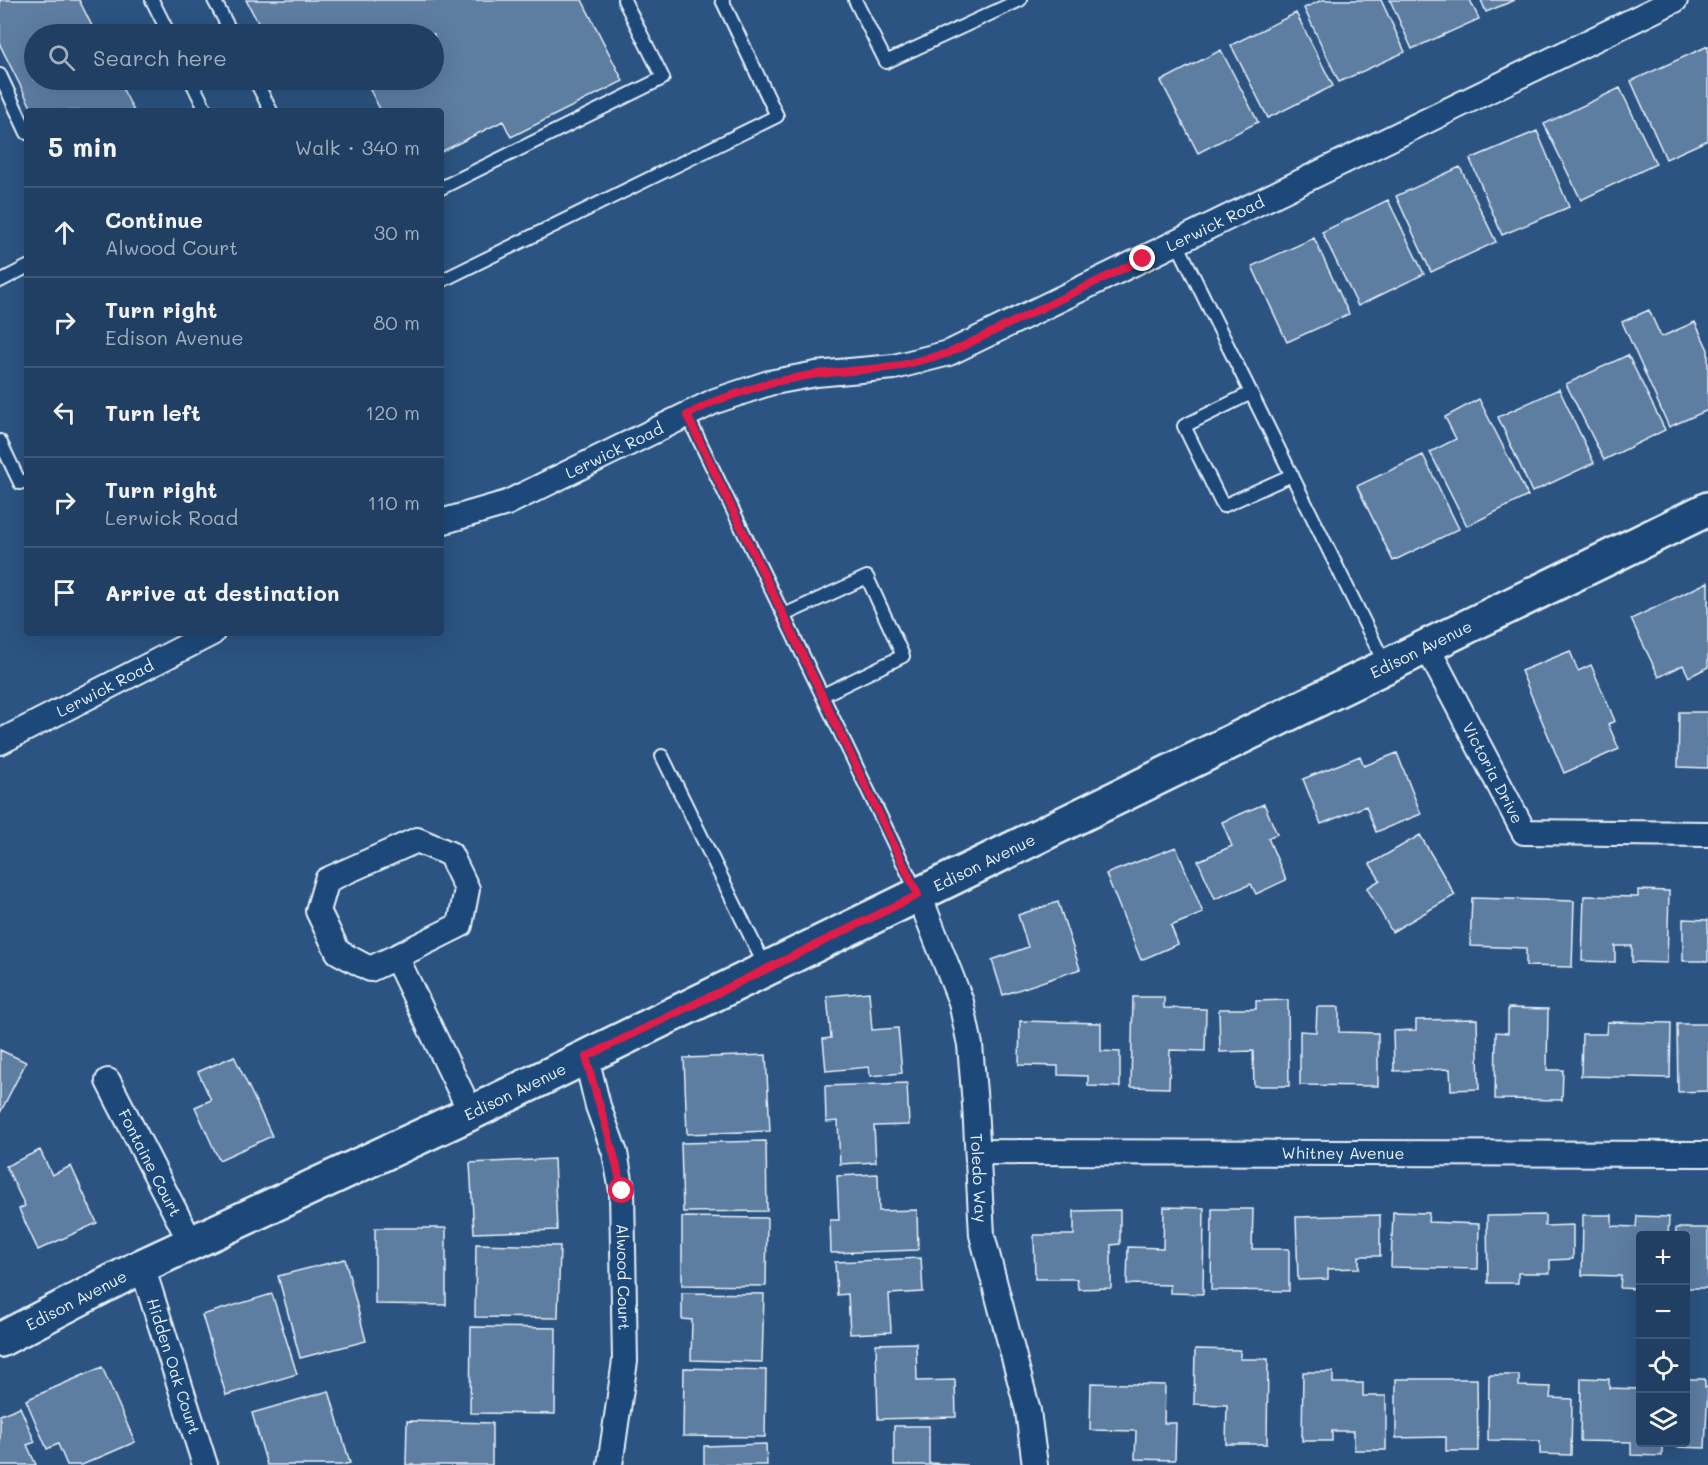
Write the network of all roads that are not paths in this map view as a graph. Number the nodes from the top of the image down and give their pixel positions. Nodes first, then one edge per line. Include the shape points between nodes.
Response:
1 (152, 0) edge
2 (214, 0) edge
3 (624, 0) edge
4 (722, 0) edge
5 (855, 0) edge
6 (1020, 0) edge
7 (1675, 0) edge
8 (164, 24) edge
9 (227, 24) edge
10 (0, 75) edge
11 (195, 90) edge
12 (260, 90) edge
13 (204, 108) edge
14 (269, 108) edge
15 (24, 127) edge
16 (444, 187) edge
17 (1177, 243) junction
18 (24, 269) edge
19 (444, 280) edge
20 (0, 281) edge
21 (1251, 393) junction
22 (687, 415) junction
23 (0, 441) edge
24 (1292, 475) junction
25 (24, 481) edge
26 (1708, 509) edge
27 (444, 521) edge
28 (784, 615) junction
29 (206, 636) edge
30 (1427, 646) junction
31 (1386, 666) junction
32 (823, 695) junction
33 (0, 742) edge
34 (662, 756) dead end
35 (1708, 834) edge
36 (918, 895) junction
37 (396, 957) junction
38 (766, 969) junction
39 (586, 1057) junction
40 (108, 1081) dead end
41 (471, 1113) junction
42 (979, 1152) junction
43 (1708, 1154) edge
44 (191, 1243) junction
45 (142, 1266) junction
46 (0, 1340) edge
47 (205, 1465) edge
48 (610, 1465) edge
49 (1035, 1465) edge

1 - 8 lane
2 - 9 lane
3 - 16 lane via 663,78
4 - 19 lane via 777,116
5 - 6 lane via 886,62
7 - 17 street, Lerwick Road
10 - 15 lane
11 - 13 lane
12 - 14 lane
17 - 21 lane
17 - 22 street, Lerwick Road via 949,353 894,367 769,383
18 - 20 lane
21 - 24 lane
21 - 24 lane via 1184,426 1223,506
22 - 27 street, Lerwick Road via 507,503
22 - 28 lane
23 - 25 lane via 20,483
24 - 31 lane
26 - 30 street, Edison Avenue
28 - 32 lane
28 - 32 lane via 867,577 903,656
29 - 33 street, Lerwick Road
30 - 31 street, Edison Avenue
30 - 35 street, Victoria Drive via 1524,832
31 - 36 street, Edison Avenue
32 - 36 lane
34 - 38 lane
36 - 38 street, Edison Avenue
36 - 42 street, Toledo Way via 961,1002 970,1045
37 - 37 street via 460,925 467,889 450,854 417,840 327,880 318,910 338,952 370,969
37 - 41 street
38 - 39 street, Edison Avenue
39 - 41 street, Edison Avenue
39 - 48 street, Alwood Court via 615,1153 622,1191 625,1361
40 - 44 street, Fontaine Court
41 - 44 street, Edison Avenue
42 - 43 street, Whitney Avenue
42 - 49 street, Toledo Way via 982,1235 1028,1411
44 - 45 street, Edison Avenue
45 - 46 street, Edison Avenue
45 - 47 street, Hidden Oak Court

